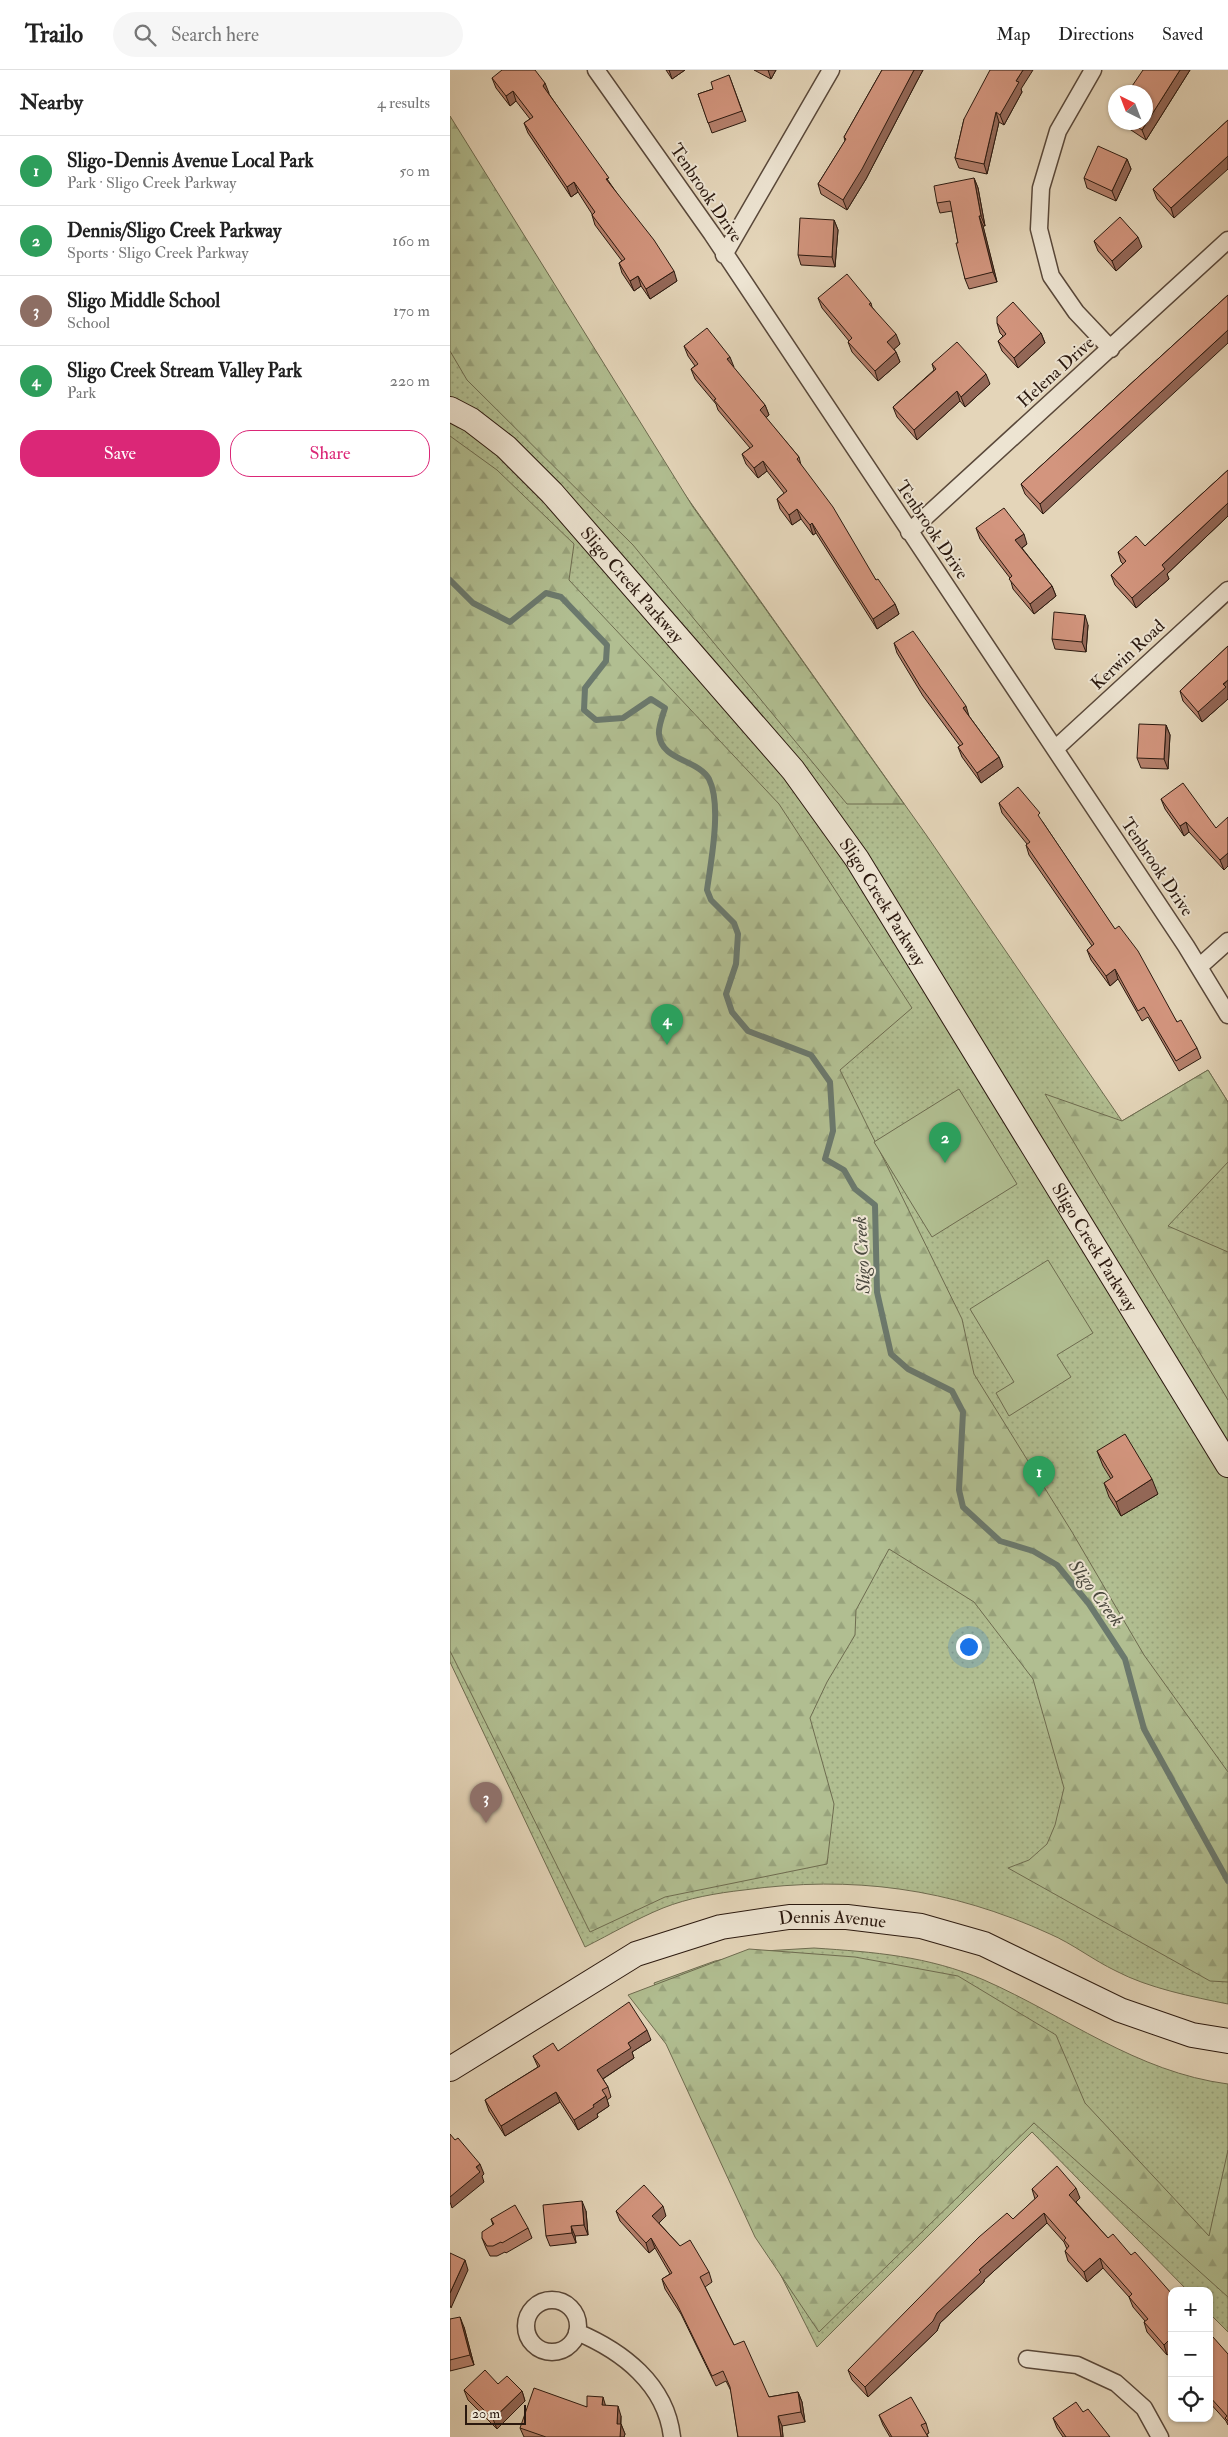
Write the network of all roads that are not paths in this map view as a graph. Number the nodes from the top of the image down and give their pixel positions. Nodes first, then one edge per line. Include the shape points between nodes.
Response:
1 (596, 70) edge
2 (831, 70) edge
3 (1093, 70) edge
4 (1228, 240) edge
5 (724, 255) junction
6 (1111, 348) junction
7 (450, 409) edge
8 (909, 532) junction
9 (1228, 590) edge
10 (1055, 749) junction
11 (1228, 941) edge
12 (1199, 967) junction
13 (1228, 1016) edge
14 (1228, 1465) edge
15 (1228, 2042) edge
16 (450, 2069) edge
17 (577, 2332) dead end
18 (1027, 2359) dead end
19 (672, 2437) edge
20 (1160, 2437) edge

1 - 5 street, Tenbrook Drive
2 - 5 street
3 - 6 street via 1058,131 1041,188 1039,229 1051,276 1076,312
4 - 6 street, Helena Drive
5 - 8 street, Tenbrook Drive
6 - 8 street, Helena Drive
7 - 14 street, Sligo Creek Parkway via 471,420 506,447 552,493 793,770 857,858
8 - 10 street, Tenbrook Drive
9 - 10 street, Kerwin Road
10 - 12 street, Tenbrook Drive
11 - 12 street
12 - 13 street, Tenbrook Drive
15 - 16 street, Dennis Avenue via 1192,2036 1120,2010 984,1944 921,1926 847,1917 789,1917 722,1927 636,1954
17 - 19 street via 603,2343 632,2364 657,2392
18 - 20 street via 1077,2365 1116,2383 1144,2408

